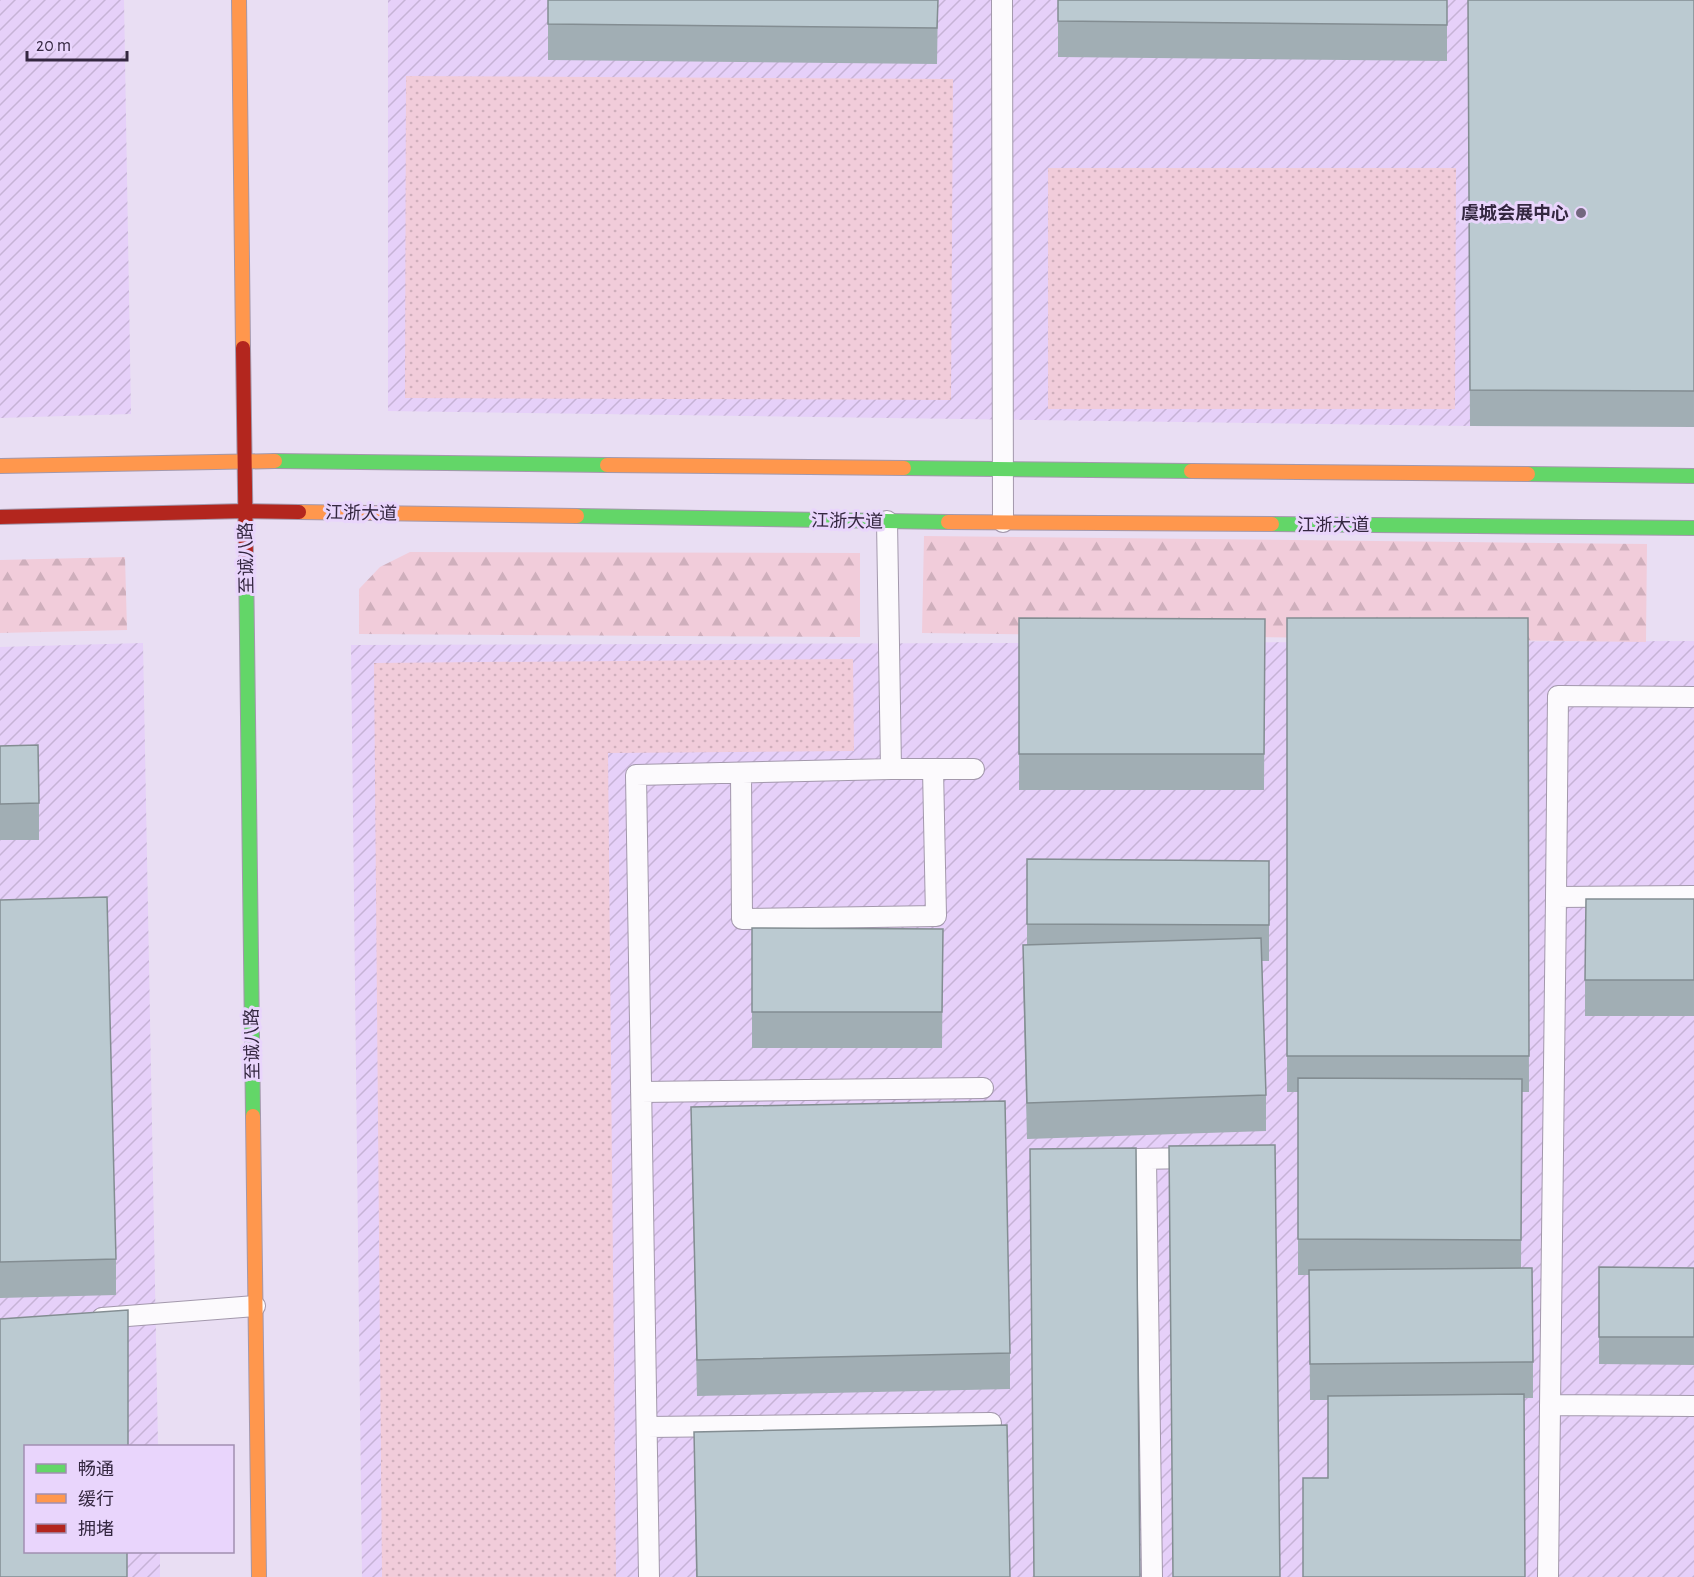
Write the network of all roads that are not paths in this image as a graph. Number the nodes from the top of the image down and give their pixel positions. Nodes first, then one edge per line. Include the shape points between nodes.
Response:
1 (239, 0) edge
2 (1002, 0) edge
3 (244, 461) junction
4 (0, 466) edge
5 (1003, 468) junction
6 (1694, 476) edge
7 (245, 511) junction
8 (0, 517) edge
9 (887, 521) junction
10 (1003, 522) junction
11 (1694, 528) edge
12 (1694, 697) edge
13 (933, 769) junction
14 (974, 769) dead end
15 (891, 770) junction
16 (741, 773) junction
17 (1694, 896) edge
18 (1556, 897) junction
19 (983, 1088) dead end
20 (641, 1092) junction
21 (1215, 1158) edge
22 (1122, 1159) edge
23 (1146, 1159) junction
24 (255, 1306) junction
25 (81, 1319) edge
26 (1550, 1405) junction
27 (1694, 1406) edge
28 (991, 1423) edge
29 (647, 1427) junction
30 (259, 1577) edge
31 (649, 1577) edge
32 (1152, 1577) edge
33 (1548, 1577) edge

1 - 3 main road, 至诚八路
2 - 5 lane
3 - 4 main road
3 - 5 main road
3 - 7 main road, 至诚八路
5 - 6 main road
5 - 10 lane
7 - 8 main road, 江浙大道
7 - 9 main road, 江浙大道
7 - 24 main road, 至诚八路
9 - 10 main road, 江浙大道
9 - 15 lane
10 - 11 main road, 江浙大道
12 - 18 lane via 1558,696
13 - 14 lane
13 - 15 lane
13 - 16 lane via 936,916 742,919
15 - 16 lane
16 - 20 lane via 636,776
17 - 18 lane
18 - 26 lane
19 - 20 lane
20 - 29 lane
21 - 23 lane
22 - 23 lane
23 - 32 lane
24 - 25 lane
24 - 30 main road, 至诚八路
26 - 27 lane
26 - 33 lane
28 - 29 lane
29 - 31 lane

